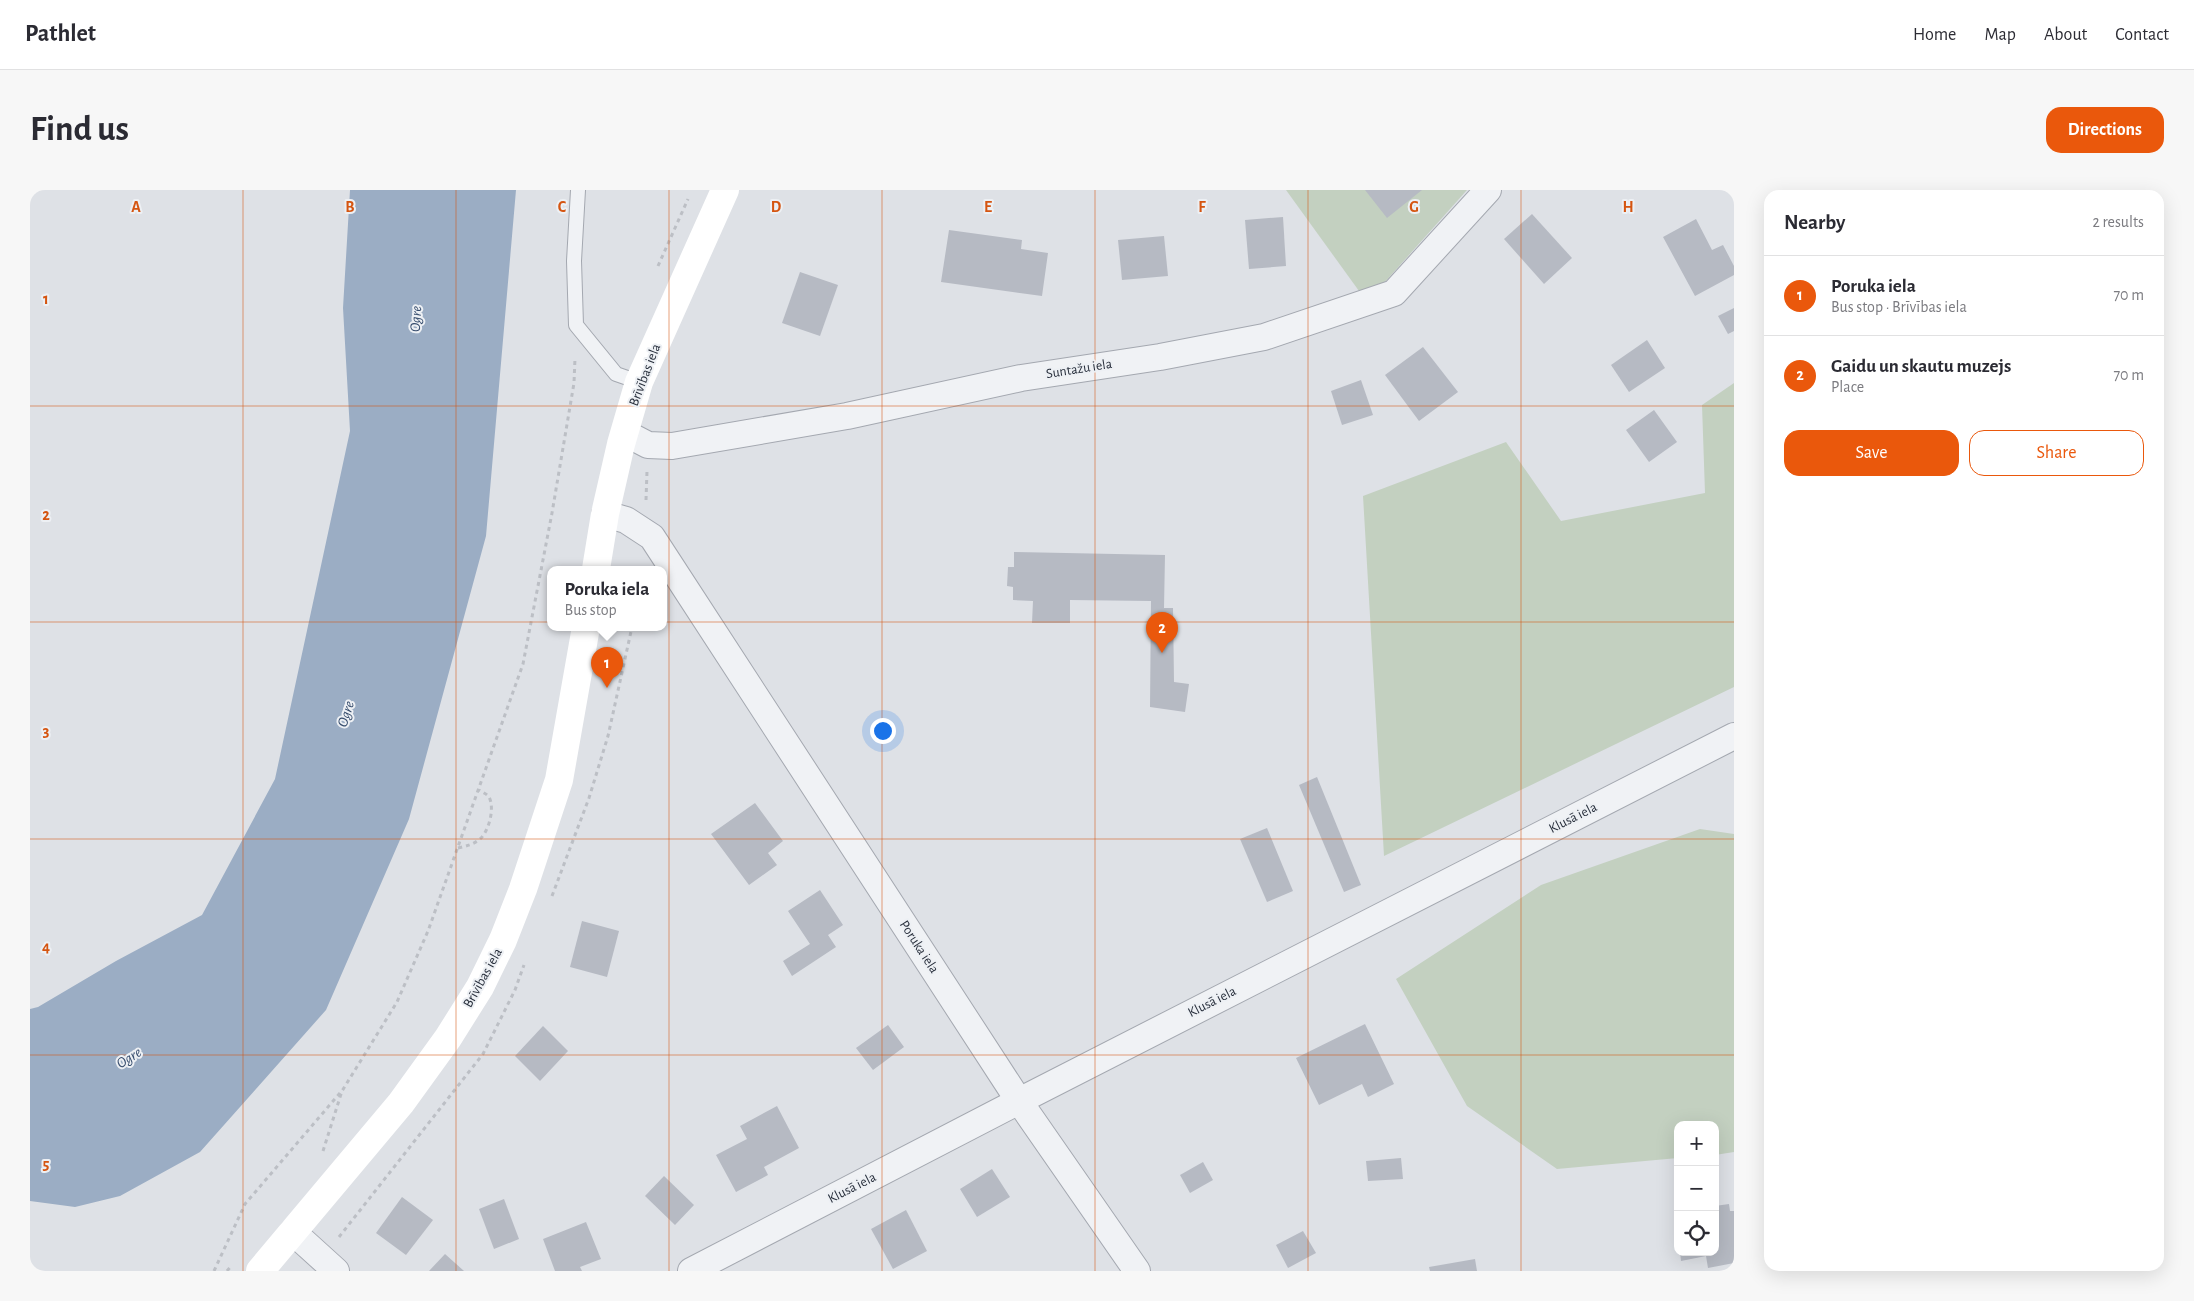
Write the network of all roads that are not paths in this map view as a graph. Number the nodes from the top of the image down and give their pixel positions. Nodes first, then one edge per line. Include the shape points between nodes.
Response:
1 (578, 190) edge
2 (724, 190) edge
3 (1488, 190) edge
4 (639, 382) junction
5 (625, 433) junction
6 (605, 514) junction
7 (596, 566) edge
8 (585, 631) edge
9 (1734, 736) edge
10 (1019, 1101) junction
11 (292, 1232) junction
12 (260, 1271) edge
13 (336, 1271) edge
14 (691, 1271) edge
15 (1137, 1271) edge

1 - 4 lane via 574,261 576,325 616,374
2 - 4 main road, Brīvības iela
3 - 5 street, Suntažu iela via 1394,293 1264,337 1020,378 847,416 672,446 648,445
4 - 5 main road, Brīvības iela
5 - 6 main road, Brīvības iela
6 - 7 main road, Brīvības iela
6 - 10 street, Poruka iela via 626,520 652,537
8 - 11 main road, Brīvības iela via 559,780 503,940 480,987 417,1082
9 - 10 street, Klusā iela
10 - 14 street, Klusā iela
10 - 15 street, Poruka iela
11 - 12 main road, Brīvības iela
11 - 13 street

